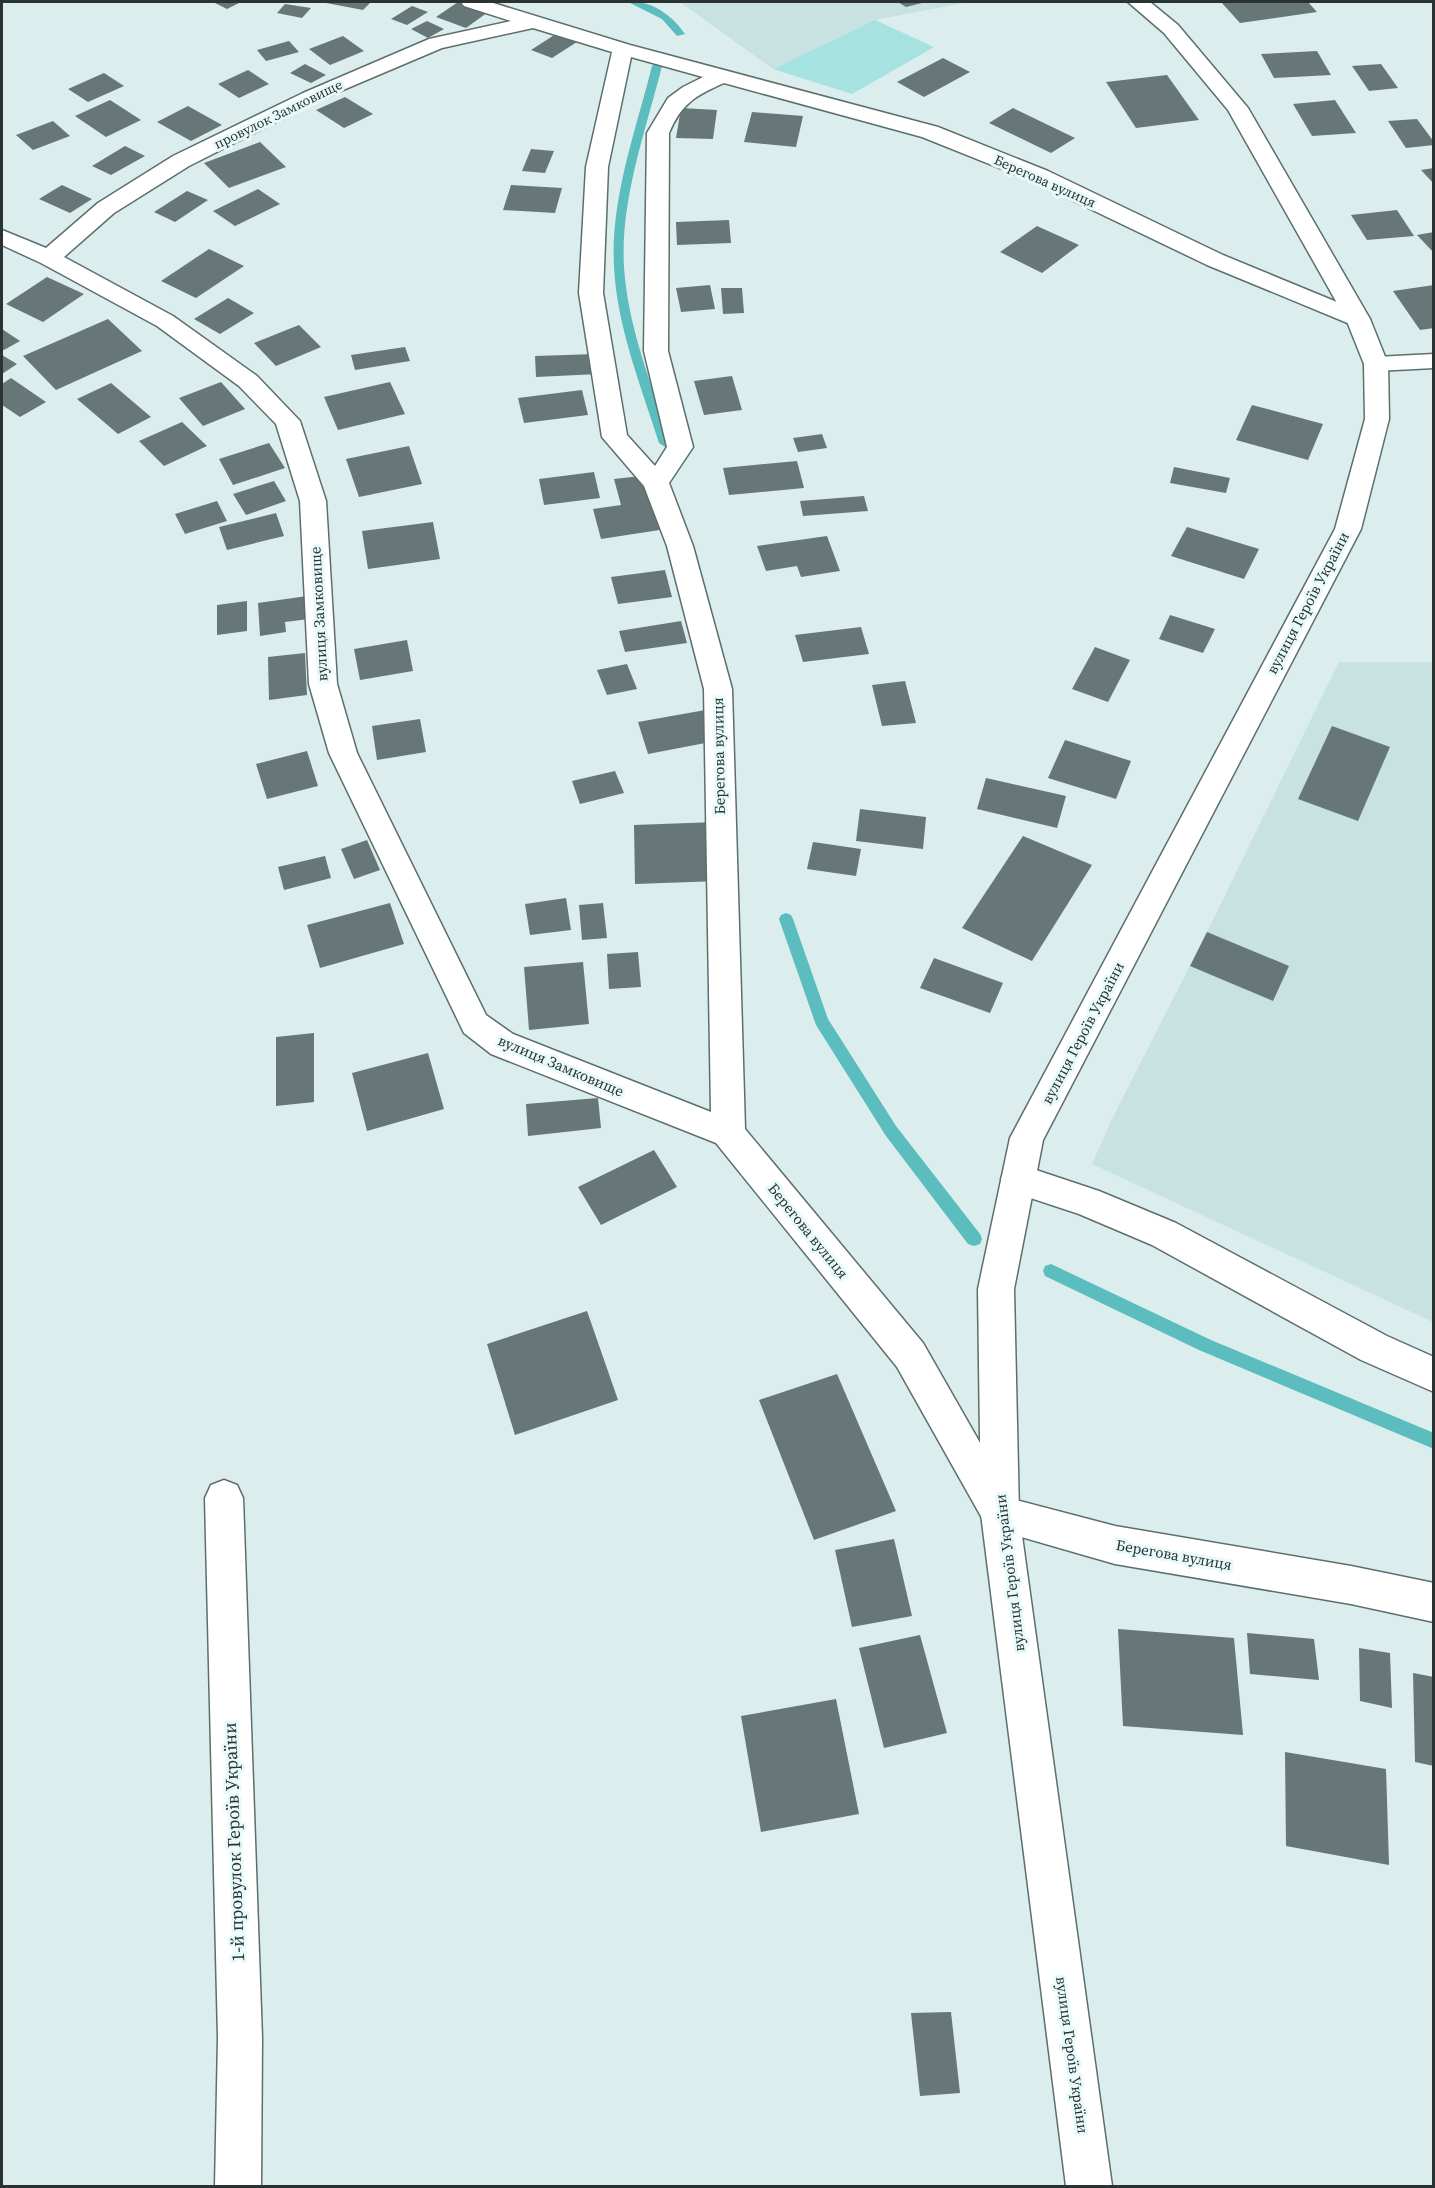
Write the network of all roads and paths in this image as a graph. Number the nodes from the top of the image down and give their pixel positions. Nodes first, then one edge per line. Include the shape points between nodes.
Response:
1 (471, 2) edge
2 (1138, 2) edge
3 (533, 21) junction
4 (623, 49) junction
5 (722, 76) junction
6 (2, 237) edge
7 (49, 258) junction
8 (1358, 319) junction
9 (1434, 362) edge
10 (1376, 364) junction
11 (656, 483) junction
12 (728, 1133) junction
13 (1018, 1179) junction
14 (1434, 1375) edge
15 (224, 1498) dead end
16 (1000, 1514) junction
17 (1434, 1603) edge
18 (238, 2187) edge
19 (1089, 2187) edge

1 - 3 street, Берегова вулиця
2 - 8 street, вулиця Героїв України via 1171,29 1237,108
3 - 4 street, Берегова вулиця
3 - 7 street, провулок Замковище via 436,43 310,97 181,161 106,208
4 - 5 street, Берегова вулиця
4 - 11 street, Берегова вулиця via 597,167 591,293 615,436
5 - 8 street, Берегова вулиця via 930,132 1040,176 1187,248
5 - 11 street via 684,93 667,111 658,133 656,351 680,447
6 - 7 street, вулиця Замковище
7 - 12 street, вулиця Замковище via 165,321 248,381 288,421 313,501 322,684 343,753 475,1024 502,1044
8 - 10 street, вулиця Героїв України
9 - 10 street
10 - 13 street, вулиця Героїв України via 1377,419 1348,529 1026,1138
11 - 12 street, Берегова вулиця via 680,546 718,689
12 - 16 street, Берегова вулиця via 910,1355
13 - 14 street via 1164,1234 1374,1348
13 - 16 street, вулиця Героїв України via 996,1289
15 - 18 street, 1-й провулок Героїв України via 240,2038
16 - 17 street, Берегова вулиця via 1115,1545
16 - 19 street, вулиця Героїв України

